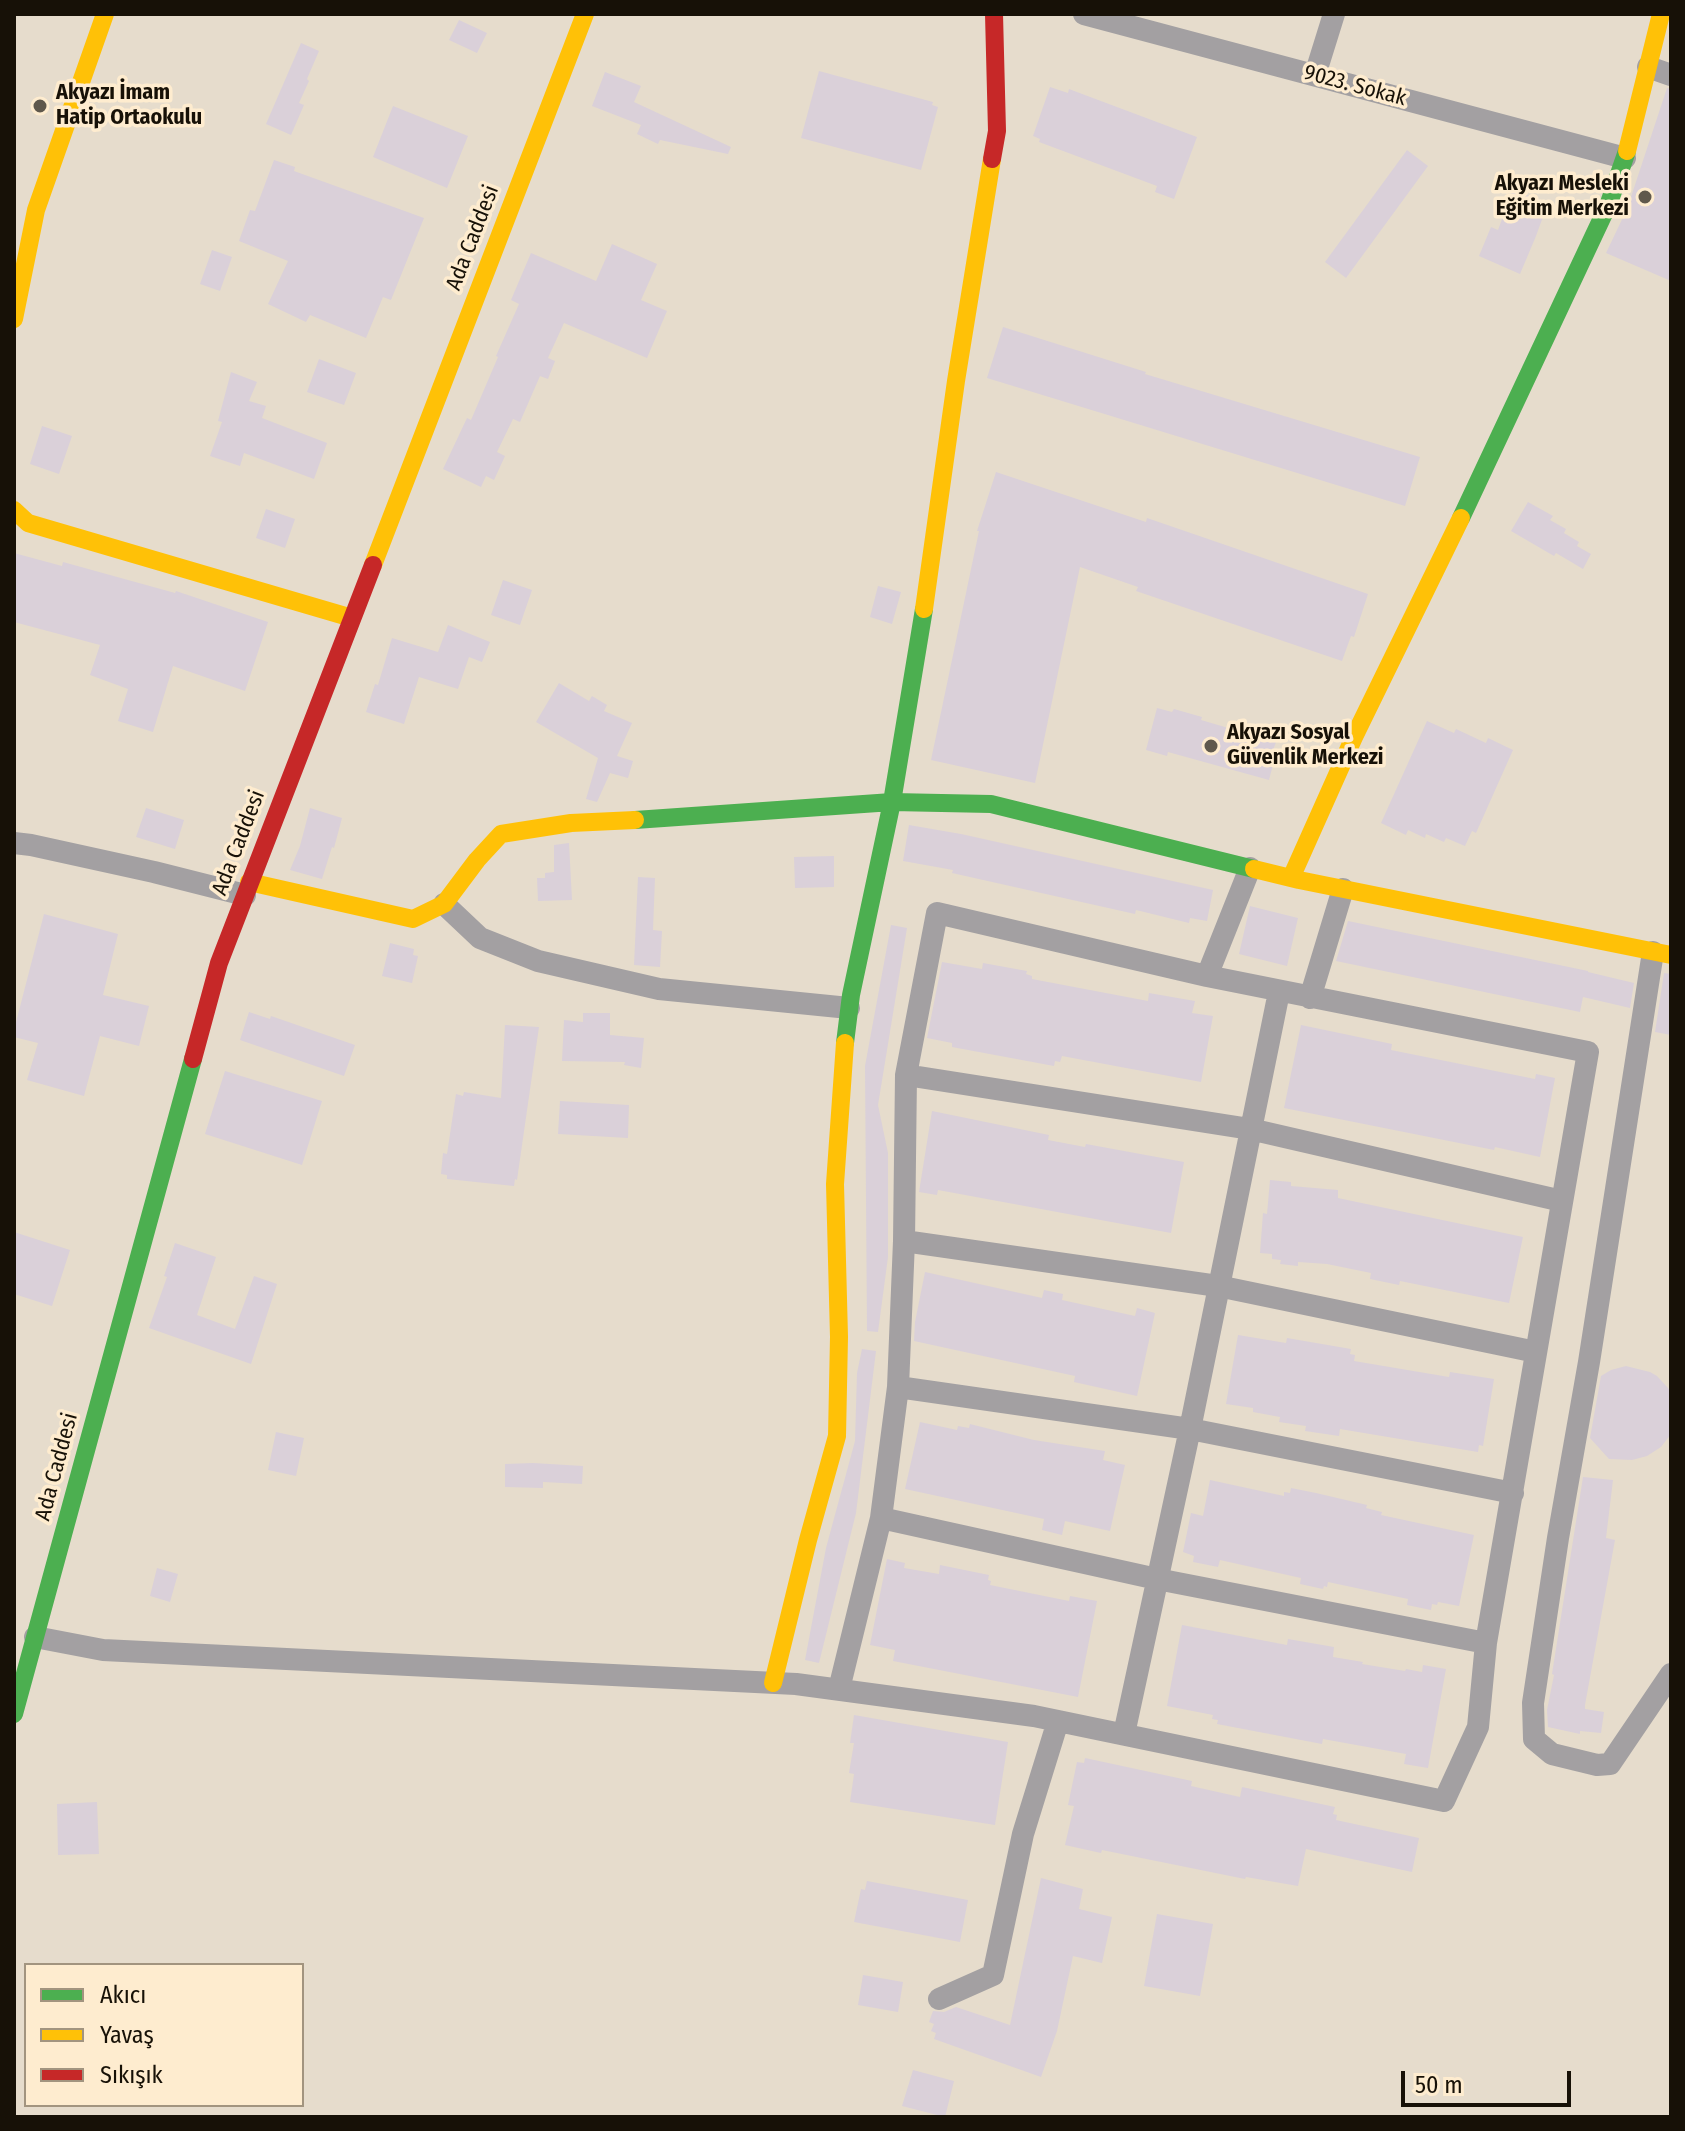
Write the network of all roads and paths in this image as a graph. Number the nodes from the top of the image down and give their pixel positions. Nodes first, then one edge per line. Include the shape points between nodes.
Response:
1 (105, 14) edge
2 (585, 14) edge
3 (994, 14) edge
4 (1084, 14) edge
5 (1334, 14) edge
6 (1653, 16) edge
7 (1648, 67) junction
8 (1315, 75) junction
9 (1671, 75) edge
10 (1625, 158) junction
11 (14, 319) edge
12 (14, 510) edge
13 (352, 618) junction
14 (892, 802) junction
15 (14, 843) edge
16 (1250, 868) junction
17 (1291, 878) junction
18 (247, 888) junction
19 (1343, 889) junction
20 (444, 904) junction
21 (1662, 954) edge
22 (1207, 976) junction
23 (1279, 992) junction
24 (1310, 998) junction
25 (849, 1008) junction
26 (906, 1075) junction
27 (1250, 1129) junction
28 (1562, 1201) junction
29 (904, 1241) junction
30 (1218, 1286) junction
31 (1536, 1352) junction
32 (898, 1387) junction
33 (1190, 1429) junction
34 (1513, 1493) junction
35 (881, 1518) junction
36 (1157, 1579) junction
37 (35, 1637) junction
38 (1486, 1643) junction
39 (1671, 1674) edge
40 (773, 1683) junction
41 (839, 1689) junction
42 (14, 1714) edge
43 (1058, 1721) junction
44 (1124, 1734) junction
45 (939, 1999) dead end

1 - 11 main road via 36,210
2 - 13 main road, Ada Caddesi
3 - 14 main road via 997,131
4 - 8 street, 9023. Sokak
5 - 8 street
6 - 7 main road
7 - 9 street
7 - 10 main road
8 - 10 street, 9023. Sokak
10 - 17 main road
12 - 13 main road via 28,523
13 - 18 main road, Ada Caddesi
14 - 16 main road via 991,804
14 - 20 main road via 571,823 501,834
14 - 25 main road
15 - 18 street
16 - 17 main road
16 - 22 street
17 - 19 main road
18 - 20 main road via 413,919
18 - 37 main road, Ada Caddesi via 219,963
19 - 21 main road
19 - 24 street
20 - 25 street via 480,938 538,961 659,989
21 - 39 street via 1558,1538 1533,1703 1534,1739 1552,1754 1610,1764
22 - 23 street
22 - 26 street via 937,913
23 - 24 street
23 - 27 street
24 - 28 street via 1588,1052
25 - 40 main road via 835,1184 837,1436
26 - 27 street
26 - 29 street
27 - 28 street
27 - 30 street
28 - 31 street
29 - 30 street
29 - 32 street
30 - 31 street
30 - 33 street
31 - 34 street
32 - 33 street
32 - 35 street
33 - 34 street
33 - 36 street
34 - 38 street
35 - 36 street
35 - 41 street
36 - 38 street
36 - 44 street
37 - 40 street via 103,1650
37 - 42 main road, Ada Caddesi
38 - 44 street via 1478,1727 1444,1801
40 - 41 street
41 - 43 street
43 - 44 street
43 - 45 street via 1023,1834 993,1975

